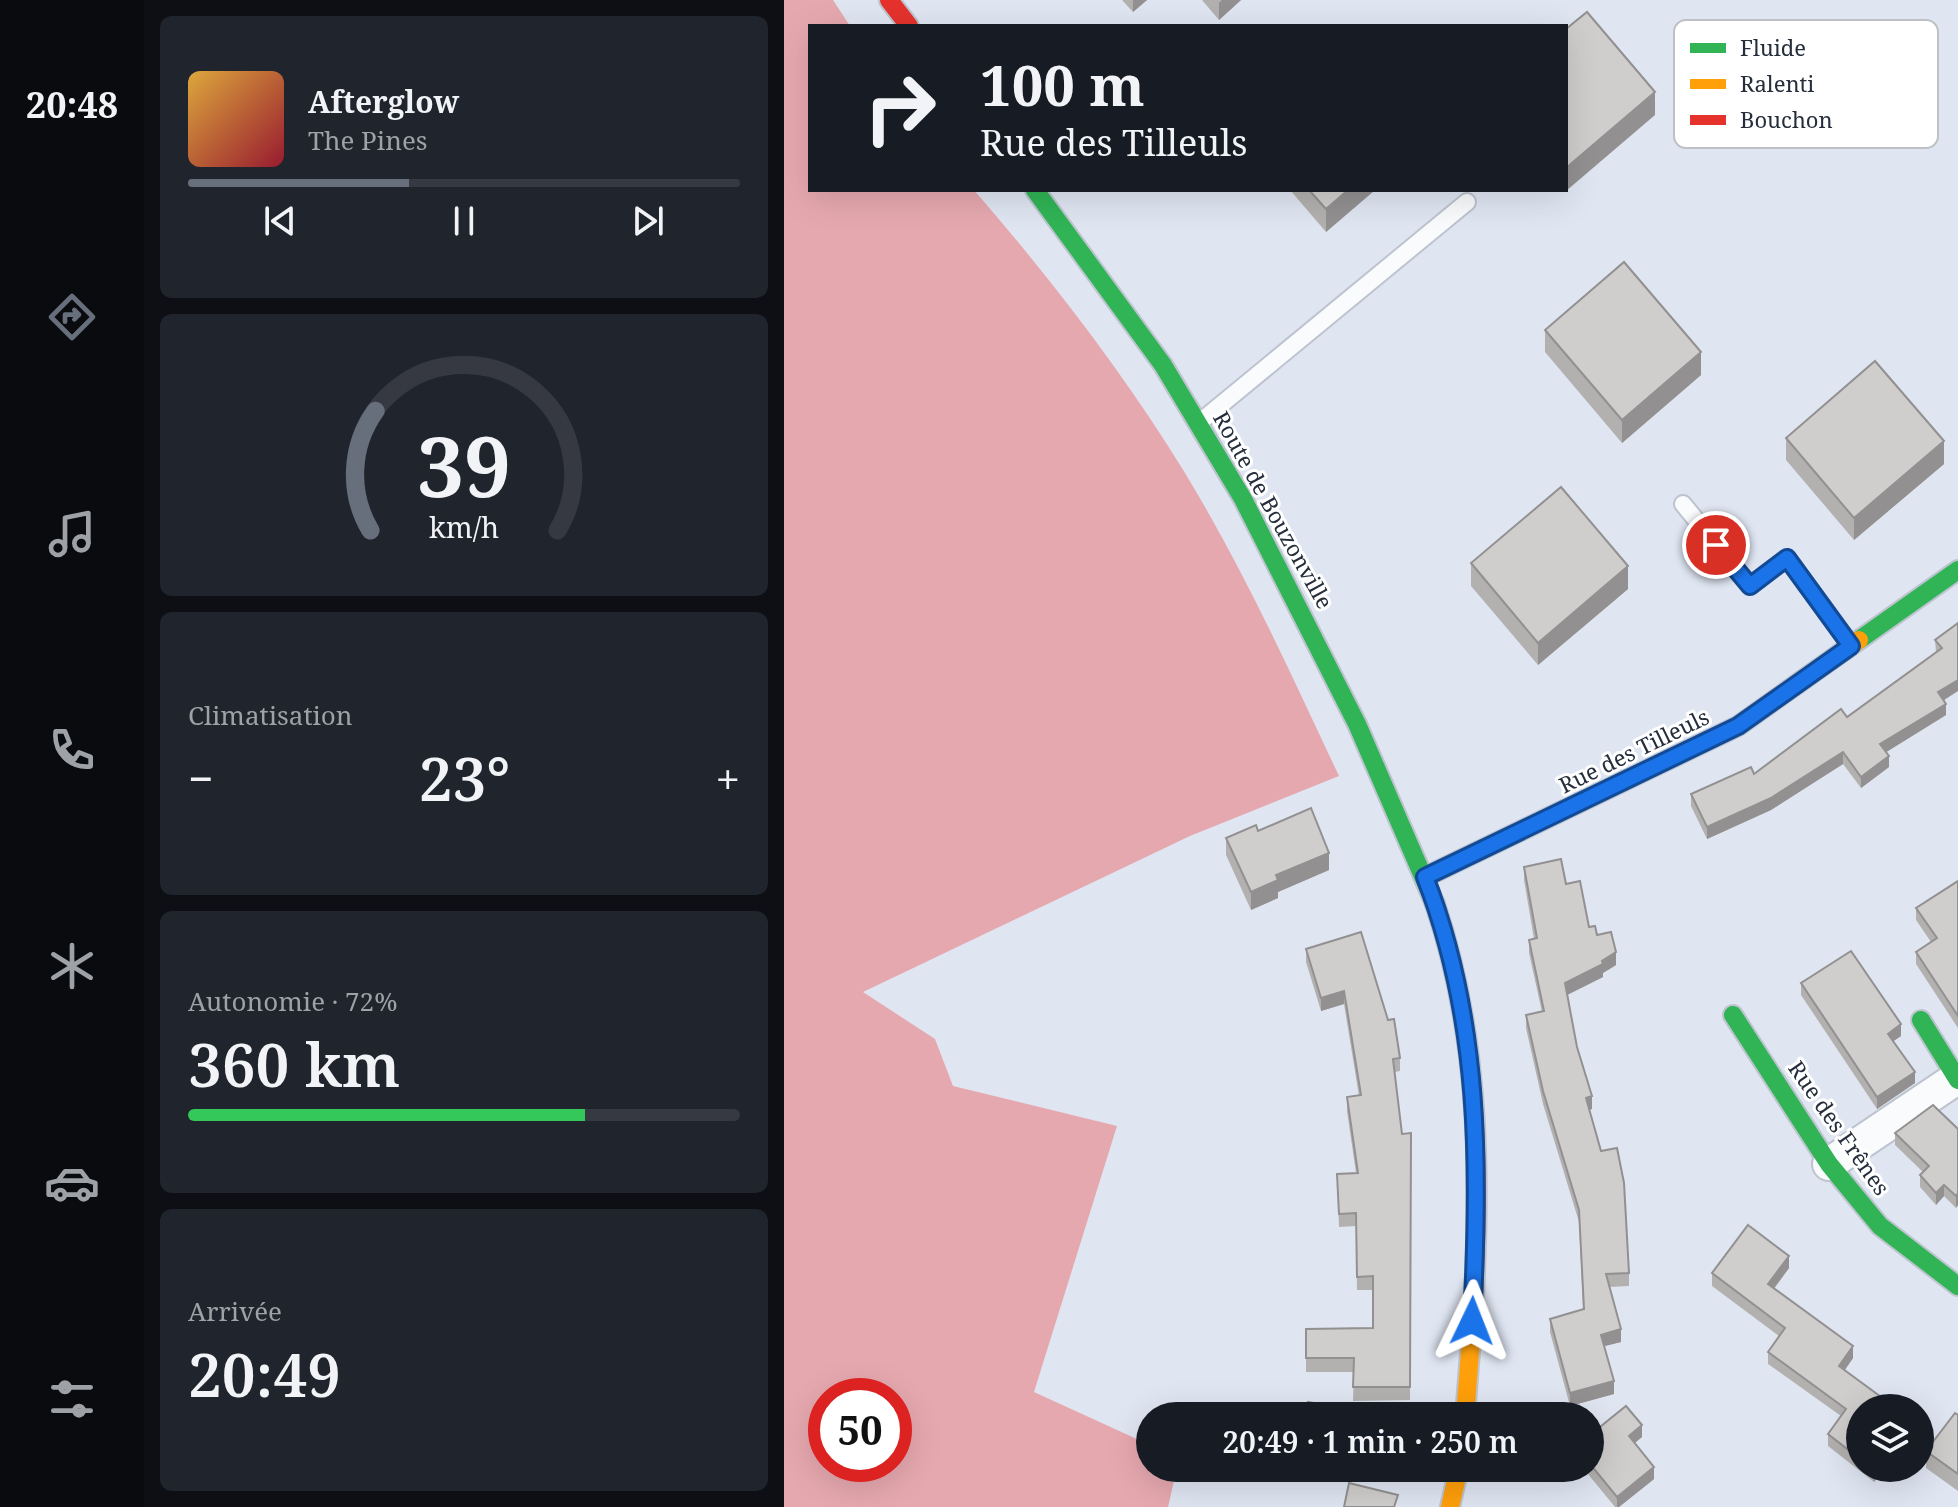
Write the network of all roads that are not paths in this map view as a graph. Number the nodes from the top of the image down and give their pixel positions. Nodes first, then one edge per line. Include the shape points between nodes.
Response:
1 (889, 0) edge
2 (907, 24) edge
3 (1037, 192) edge
4 (1467, 202) dead end
5 (1199, 423) junction
6 (1683, 504) dead end
7 (1958, 570) edge
8 (1851, 646) junction
9 (1425, 877) junction
10 (1733, 1015) dead end
11 (1921, 1020) dead end
12 (1957, 1079) edge
13 (1829, 1164) junction
14 (1958, 1286) edge
15 (1466, 1402) edge
16 (1456, 1482) edge
17 (1450, 1507) edge

1 - 2 main road
3 - 5 main road, Route de Bouzonville
4 - 5 lane
5 - 9 main road, Route de Bouzonville via 1287,580
6 - 8 lane via 1750,586 1787,558
7 - 8 main road, Rue des Tilleuls
8 - 9 main road, Rue des Tilleuls via 1738,726
9 - 15 main road, Route de Bouzonville via 1451,955 1474,1082 1477,1160
10 - 13 main road, Rue des Frênes
11 - 12 main road
12 - 13 street
13 - 14 main road, Rue des Frênes via 1880,1226
16 - 17 main road

